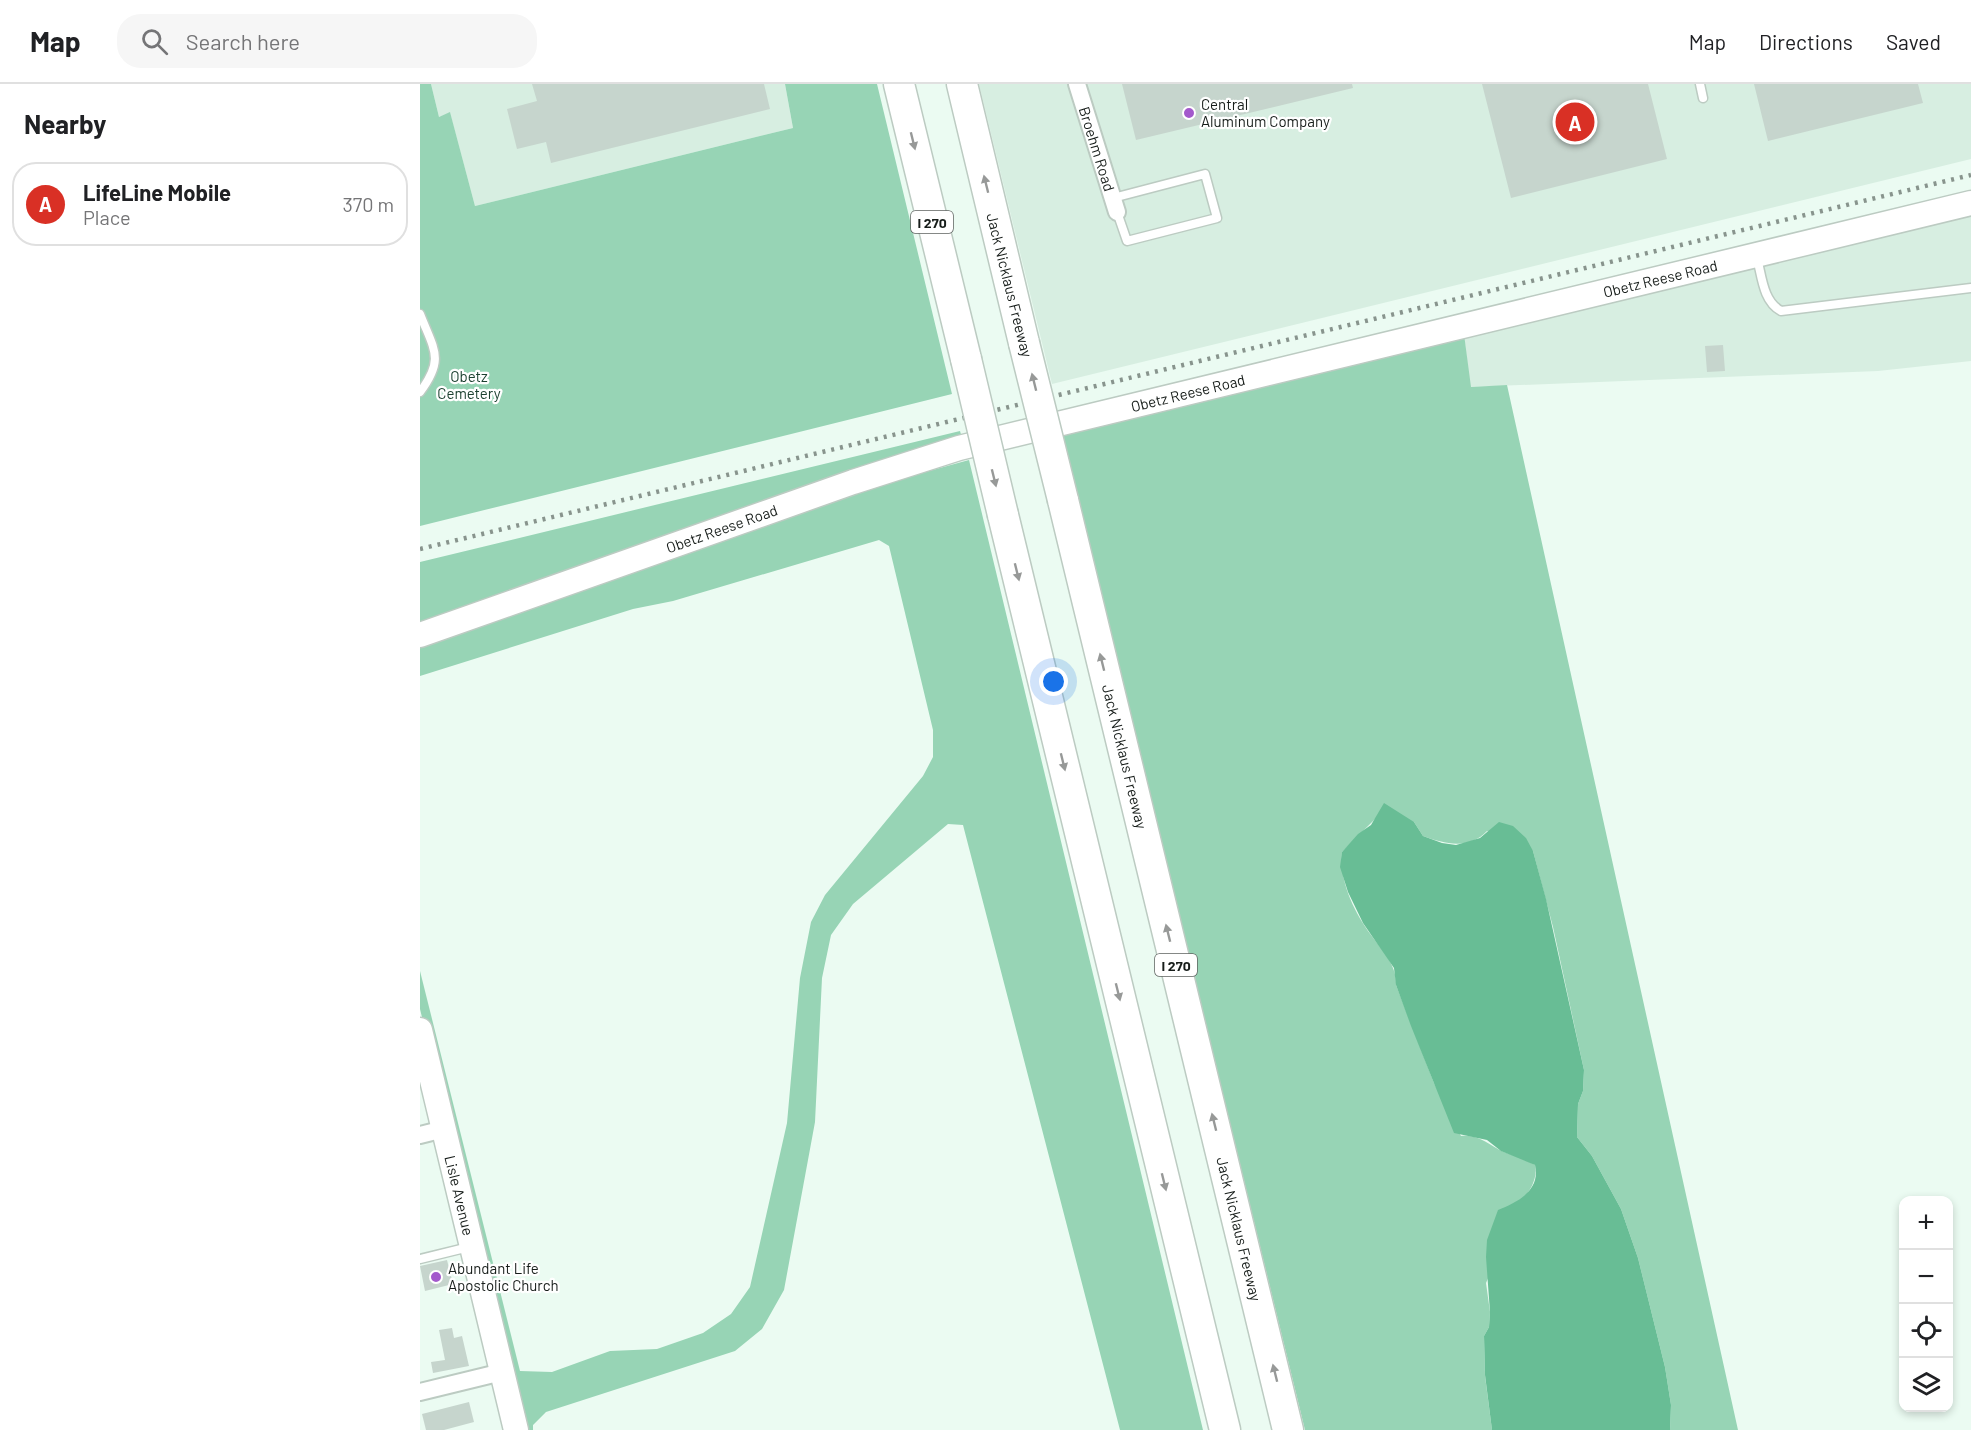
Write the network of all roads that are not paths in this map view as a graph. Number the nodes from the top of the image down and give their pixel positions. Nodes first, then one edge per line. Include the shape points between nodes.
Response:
1 (899, 84) edge
2 (962, 84) edge
3 (1077, 84) edge
4 (1700, 84) edge
5 (1703, 98) dead end
6 (1971, 203) edge
7 (1115, 205) junction
8 (1756, 255) junction
9 (1971, 288) edge
10 (420, 314) edge
11 (420, 392) edge
12 (420, 635) edge
13 (420, 1030) edge
14 (444, 1129) junction
15 (420, 1135) edge
16 (472, 1246) junction
17 (420, 1258) edge
18 (502, 1372) junction
19 (420, 1392) edge
20 (516, 1430) edge
21 (1225, 1430) edge
22 (1288, 1430) edge

1 -> 21 highway, I 270, bridge
22 -> 2 highway, Jack Nicklaus Freeway / I 270, bridge
3 - 7 street, Broehm Road
4 - 5 lane
6 - 8 street, Obetz Reese Road
7 - 7 lane via 1127,241 1216,218 1205,174
8 - 9 lane via 1767,298 1781,311
8 - 12 street, Obetz Reese Road via 959,448
10 - 11 lane via 436,355 435,370
13 - 14 street, Lisle Avenue
14 - 15 street
14 - 16 street, Lisle Avenue
16 - 17 lane
16 - 18 street, Lisle Avenue
18 - 19 street
18 - 20 street, Lisle Avenue

